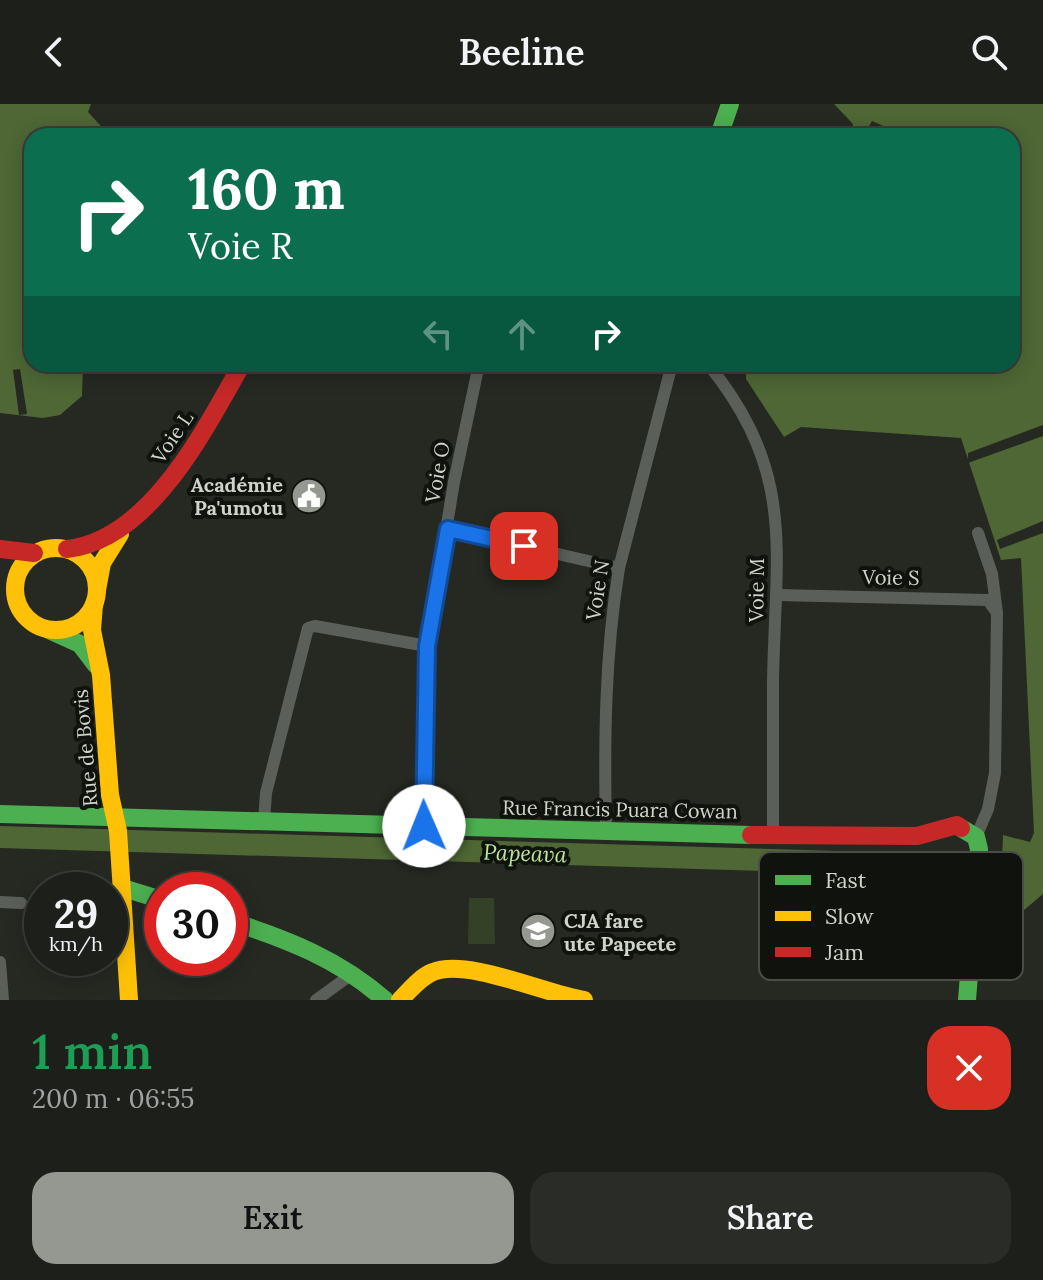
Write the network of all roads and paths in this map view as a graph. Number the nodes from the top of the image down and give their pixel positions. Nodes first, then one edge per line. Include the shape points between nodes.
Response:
1 (730, 104) edge
2 (722, 128) edge
3 (237, 372) edge
4 (477, 372) edge
5 (670, 372) edge
6 (715, 372) edge
7 (125, 525) junction
8 (448, 529) junction
9 (978, 533) dead end
10 (0, 549) edge
11 (67, 549) junction
12 (34, 553) junction
13 (619, 568) junction
14 (0, 578) edge
15 (778, 595) junction
16 (15, 596) junction
17 (95, 597) junction
18 (997, 613) junction
19 (49, 630) junction
20 (427, 646) junction
21 (101, 675) junction
22 (0, 814) edge
23 (264, 821) junction
24 (116, 824) junction
25 (424, 826) junction
26 (606, 829) junction
27 (770, 834) junction
28 (978, 846) junction
29 (978, 852) edge
30 (122, 872) edge
31 (0, 902) edge
32 (21, 903) dead end
33 (248, 927) edge
34 (0, 962) edge
35 (352, 974) junction
36 (127, 976) edge
37 (969, 980) edge
38 (3, 1000) edge
39 (129, 1000) edge
40 (316, 1000) edge
41 (385, 1000) edge
42 (400, 1000) edge
43 (584, 1000) edge
44 (967, 1000) edge

1 - 2 main road
3 - 7 main road, Voie L via 187,459
4 - 8 street, Voie O
5 - 13 street, Voie N
6 - 15 street, Voie M via 741,410 768,470 775,502
7 - 11 main road via 89,546
7 - 17 main road via 102,563
8 - 13 street
8 - 20 street, Voie O
9 - 18 street via 992,574
10 - 12 main road
11 - 12 main road
11 - 17 main road via 93,572
12 - 16 main road via 18,572
13 - 26 street, Voie N via 607,676
14 - 16 main road
15 - 18 street, Voie S via 988,600
15 - 27 street, Voie M
16 - 19 main road via 26,617
17 - 19 main road via 89,614 76,625
17 - 21 main road, Rue de Bovis via 92,630
18 - 28 street via 995,773
19 - 21 main road, Rue de Bovis via 80,644
20 - 23 street via 308,628 266,793
20 - 25 street, Voie O
21 - 24 main road, Rue de Bovis
22 - 24 main road, Rue Francis Puara Cowan
23 - 24 main road, Rue Francis Puara Cowan
23 - 25 main road, Rue Francis Puara Cowan
24 - 30 main road, Rue de Bovis
25 - 26 main road, Rue Francis Puara Cowan
26 - 27 main road, Rue Francis Puara Cowan
27 - 28 main road, Rue Francis Puara Cowan via 917,836 952,824 963,827
28 - 29 main road
31 - 32 street
33 - 35 main road
34 - 38 street
35 - 40 street
35 - 41 main road
36 - 39 main road, Rue de Bovis
37 - 44 main road
42 - 43 main road via 432,972 453,967

